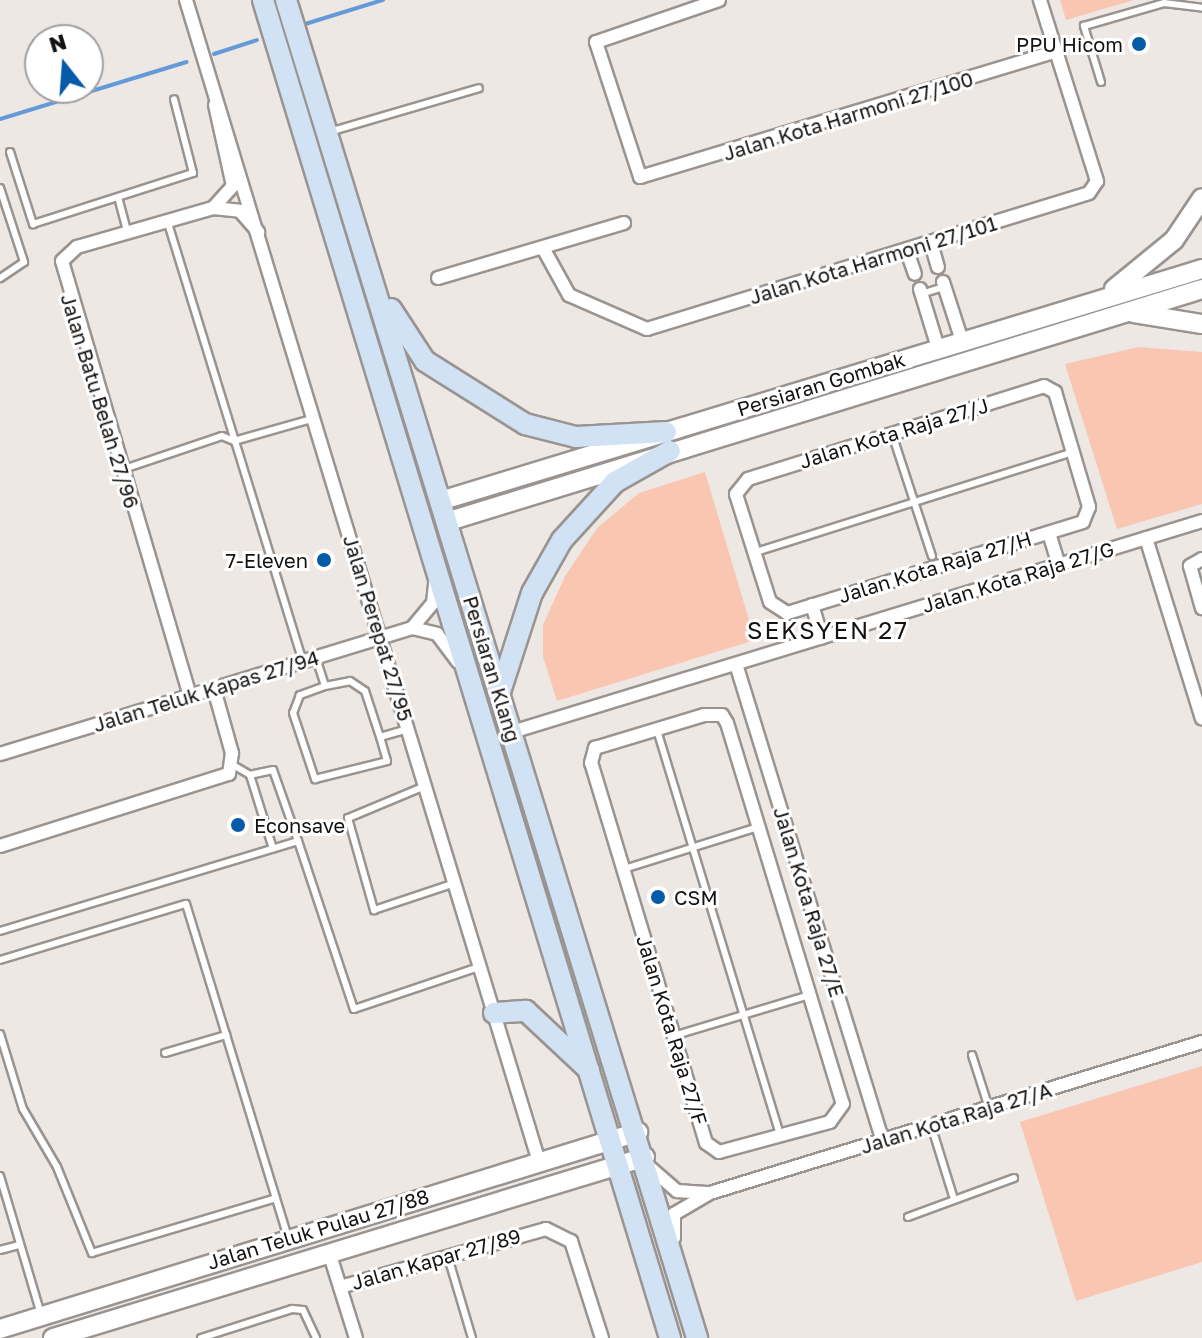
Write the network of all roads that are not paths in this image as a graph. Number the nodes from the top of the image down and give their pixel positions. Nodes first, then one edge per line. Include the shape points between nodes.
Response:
1 (186, 0) edge
2 (263, 0) edge
3 (286, 0) edge
4 (719, 0) edge
5 (1040, 0) edge
6 (1202, 8) edge
7 (1055, 52) junction
8 (1101, 82) dead end
9 (479, 88) dead end
10 (215, 94) junction
11 (174, 99) dead end
12 (326, 133) junction
13 (10, 152) dead end
14 (0, 188) edge
15 (118, 197) junction
16 (1202, 198) edge
17 (213, 208) junction
18 (167, 220) junction
19 (624, 223) dead end
20 (127, 231) junction
21 (262, 236) junction
22 (931, 243) junction
23 (543, 248) junction
24 (907, 251) junction
25 (364, 255) junction
26 (938, 267) dead end
27 (1202, 269) edge
28 (915, 274) dead end
29 (0, 278) edge
30 (438, 278) dead end
31 (944, 284) joint
32 (1202, 289) edge
33 (920, 292) joint
34 (1090, 302) junction
35 (1124, 312) junction
36 (1202, 324) edge
37 (962, 341) junction
38 (938, 348) junction
39 (314, 418) junction
40 (234, 441) junction
41 (668, 442) junction
42 (895, 443) dead end
43 (1073, 452) junction
44 (121, 470) junction
45 (440, 501) junction
46 (914, 502) junction
47 (1089, 514) joint
48 (1202, 521) edge
49 (446, 522) junction
50 (1049, 533) junction
51 (1146, 538) junction
52 (755, 552) junction
53 (434, 556) junction
54 (932, 556) dead end
55 (1202, 559) edge
56 (1059, 565) junction
57 (812, 605) junction
58 (1202, 608) edge
59 (777, 610) joint
60 (412, 628) junction
61 (822, 637) junction
62 (381, 638) junction
63 (316, 658) junction
64 (302, 662) junction
65 (736, 664) junction
66 (325, 686) junction
67 (214, 689) junction
68 (500, 694) junction
69 (1198, 694) edge
70 (190, 696) junction
71 (480, 704) junction
72 (1202, 719) edge
73 (408, 729) junction
74 (657, 730) junction
75 (512, 732) junction
76 (380, 737) junction
77 (0, 754) edge
78 (233, 765) junction
79 (250, 775) junction
80 (426, 786) junction
81 (783, 819) junction
82 (758, 827) junction
83 (298, 841) junction
84 (0, 846) edge
85 (693, 848) junction
86 (273, 849) junction
87 (623, 869) junction
88 (455, 883) junction
89 (0, 931) edge
90 (0, 960) edge
91 (480, 966) junction
92 (835, 987) junction
93 (810, 995) junction
94 (494, 1013) junction
95 (743, 1015) junction
96 (0, 1034) edge
97 (226, 1035) junction
98 (673, 1036) junction
99 (1202, 1042) edge
100 (165, 1053) dead end
101 (972, 1055) dead end
102 (589, 1070) junction
103 (989, 1108) junction
104 (931, 1125) junction
105 (638, 1132) junction
106 (780, 1135) junction
107 (882, 1140) junction
108 (610, 1141) junction
109 (646, 1161) junction
110 (539, 1162) junction
111 (618, 1165) junction
112 (0, 1176) edge
113 (1014, 1178) dead end
114 (710, 1193) junction
115 (953, 1196) junction
116 (276, 1198) junction
117 (908, 1217) dead end
118 (288, 1239) junction
119 (19, 1245) junction
120 (0, 1250) edge
121 (329, 1252) junction
122 (448, 1256) junction
123 (676, 1263) junction
124 (340, 1287) junction
125 (41, 1314) junction
126 (0, 1329) edge
127 (53, 1338) edge
128 (201, 1338) edge
129 (316, 1338) edge
130 (356, 1338) edge
131 (472, 1338) edge
132 (602, 1338) edge
133 (670, 1338) edge
134 (697, 1338) edge

1 - 10 street, Jalan Perepat 27/95
2 - 53 main road, Persiaran Klang
3 - 12 main road, Persiaran Klang
4 - 7 street, Jalan Kota Harmoni 27/100 via 596,42 640,177
5 - 7 street
6 - 8 lane via 1164,3 1084,26
7 - 22 street, Jalan Kota Harmoni 27/101 via 1096,189
9 - 12 lane
10 - 17 street, Jalan Perepat 27/95 via 233,186
10 - 21 street, Jalan Perepat 27/95
11 - 15 lane via 193,173
12 - 25 main road, Persiaran Klang
13 - 15 lane via 33,224
14 - 29 lane via 24,262
15 - 20 lane
16 - 34 main road via 1156,259
17 - 18 street, Jalan Batu Belah 27/96
17 - 21 street via 240,211
18 - 20 street, Jalan Batu Belah 27/96
18 - 40 lane
19 - 23 street
20 - 44 street, Jalan Batu Belah 27/96 via 77,247 61,271
21 - 39 street, Jalan Perepat 27/95
22 - 24 street, Jalan Kota Harmoni 27/101
22 - 26 street
23 - 24 street, Jalan Kota Harmoni 27/101 via 569,295 647,329
23 - 30 street
24 - 28 street
25 - 41 main road via 414,349 492,409 576,437
25 - 45 main road, Persiaran Klang
27 - 34 main road, Persiaran Gombak
31 - 33 lane
31 - 37 street
32 - 35 main road, Persiaran Gombak
33 - 38 street
34 - 37 main road, Persiaran Gombak
35 - 36 main road
35 - 41 main road, Persiaran Gombak
37 - 38 main road, Persiaran Gombak
38 - 41 main road, Persiaran Gombak
39 - 40 lane
39 - 62 street, Jalan Perepat 27/95
40 - 44 lane via 222,436
40 - 64 lane
41 - 45 main road, Persiaran Gombak
41 - 49 main road, Persiaran Gombak
41 - 68 main road via 615,482 562,540 532,593
42 - 46 lane
43 - 46 lane
43 - 47 street, Jalan Kota Raja 27/J
43 - 52 street, Jalan Kota Raja 27/J via 1055,392 1044,386 740,486
44 - 70 street, Jalan Batu Belah 27/96
45 - 49 main road, Persiaran Klang
46 - 52 lane
46 - 54 lane
47 - 50 street, Jalan Kota Raja 27/H
48 - 51 street, Jalan Kota Raja 27/G
49 - 68 main road, Persiaran Klang
50 - 56 street
50 - 57 street, Jalan Kota Raja 27/H
51 - 56 street, Jalan Kota Raja 27/G
51 - 69 street
52 - 59 street, Jalan Kota Raja 27/J
53 - 60 street via 433,603
53 - 71 main road, Persiaran Klang
55 - 58 street via 1192,573
56 - 61 street, Jalan Kota Raja 27/G
57 - 59 street, Jalan Kota Raja 27/H
57 - 61 street
60 - 62 street, Jalan Teluk Kapas 27/94
60 - 71 street via 443,641
61 - 65 street, Jalan Kota Raja 27/G
62 - 63 street, Jalan Teluk Kapas 27/94
62 - 73 street, Jalan Perepat 27/95
63 - 64 street, Jalan Teluk Kapas 27/94
63 - 66 lane
64 - 67 street, Jalan Teluk Kapas 27/94
65 - 75 street, Jalan Kota Raja 27/G
65 - 81 street, Jalan Kota Raja 27/E
66 - 76 lane via 350,681 365,691
66 - 76 lane via 300,695 293,713 315,779 387,761
67 - 70 street, Jalan Teluk Kapas 27/94
67 - 78 street
68 - 75 main road, Persiaran Klang
69 - 72 street
70 - 77 street, Jalan Teluk Kapas 27/94
71 - 102 main road, Persiaran Klang
73 - 76 lane
73 - 80 street, Jalan Perepat 27/95
74 - 82 street, Jalan Kota Raja 27/F via 722,715
74 - 85 lane
74 - 87 street, Jalan Kota Raja 27/F via 591,755
75 - 105 main road, Persiaran Klang
78 - 79 lane
78 - 84 street via 216,781
79 - 83 lane via 273,770
79 - 86 lane
80 - 88 street, Jalan Perepat 27/95
80 - 88 lane via 348,818 374,910
81 - 82 street
81 - 92 street, Jalan Kota Raja 27/E
82 - 85 lane
82 - 93 street, Jalan Kota Raja 27/F
83 - 86 lane
83 - 91 lane via 354,1009
85 - 87 lane
85 - 95 lane
86 - 89 lane
87 - 98 street, Jalan Kota Raja 27/F
88 - 91 street, Jalan Perepat 27/95
90 - 97 lane via 186,904
91 - 94 street, Jalan Perepat 27/95
92 - 93 street
92 - 107 street, Jalan Kota Raja 27/E
93 - 95 lane
93 - 106 street, Jalan Kota Raja 27/F via 843,1104 830,1122
94 - 102 main road via 526,1011
94 - 110 street, Jalan Perepat 27/95
95 - 98 lane
95 - 106 lane
96 - 116 lane via 23,1109 57,1167 92,1253
97 - 100 lane
97 - 116 lane
98 - 106 street, Jalan Kota Raja 27/F via 711,1149
99 - 103 street, Jalan Kota Raja 27/A
101 - 103 lane
102 - 108 main road, Persiaran Klang
103 - 104 street, Jalan Kota Raja 27/A
104 - 107 street, Jalan Kota Raja 27/A
104 - 115 lane
105 - 108 main road, Jalan Teluk Pulau 27/88
105 - 109 main road, Persiaran Klang
107 - 114 street, Jalan Kota Raja 27/A
108 - 110 main road, Jalan Teluk Pulau 27/88
108 - 111 main road, Persiaran Klang
109 - 111 main road, Jalan Teluk Pulau 27/88
109 - 114 street, Jalan Kota Raja 27/A via 677,1191
109 - 123 main road, Persiaran Klang
110 - 118 main road, Jalan Teluk Pulau 27/88
111 - 121 main road, Jalan Teluk Pulau 27/88
111 - 133 main road, Persiaran Klang
112 - 119 lane
113 - 115 lane
114 - 123 street, Jalan Kota Raja 27/A via 674,1214
115 - 117 lane
116 - 118 lane
118 - 125 main road, Jalan Teluk Pulau 27/88
119 - 120 lane
119 - 125 lane
121 - 124 street
121 - 127 main road, Jalan Teluk Pulau 27/88
122 - 124 street, Jalan Kapar 27/89
122 - 131 lane
122 - 132 street, Jalan Kapar 27/89 via 533,1230 571,1241
123 - 134 main road, Persiaran Klang
124 - 130 street
125 - 126 main road, Jalan Teluk Pulau 27/88
128 - 129 lane via 292,1309 303,1310

